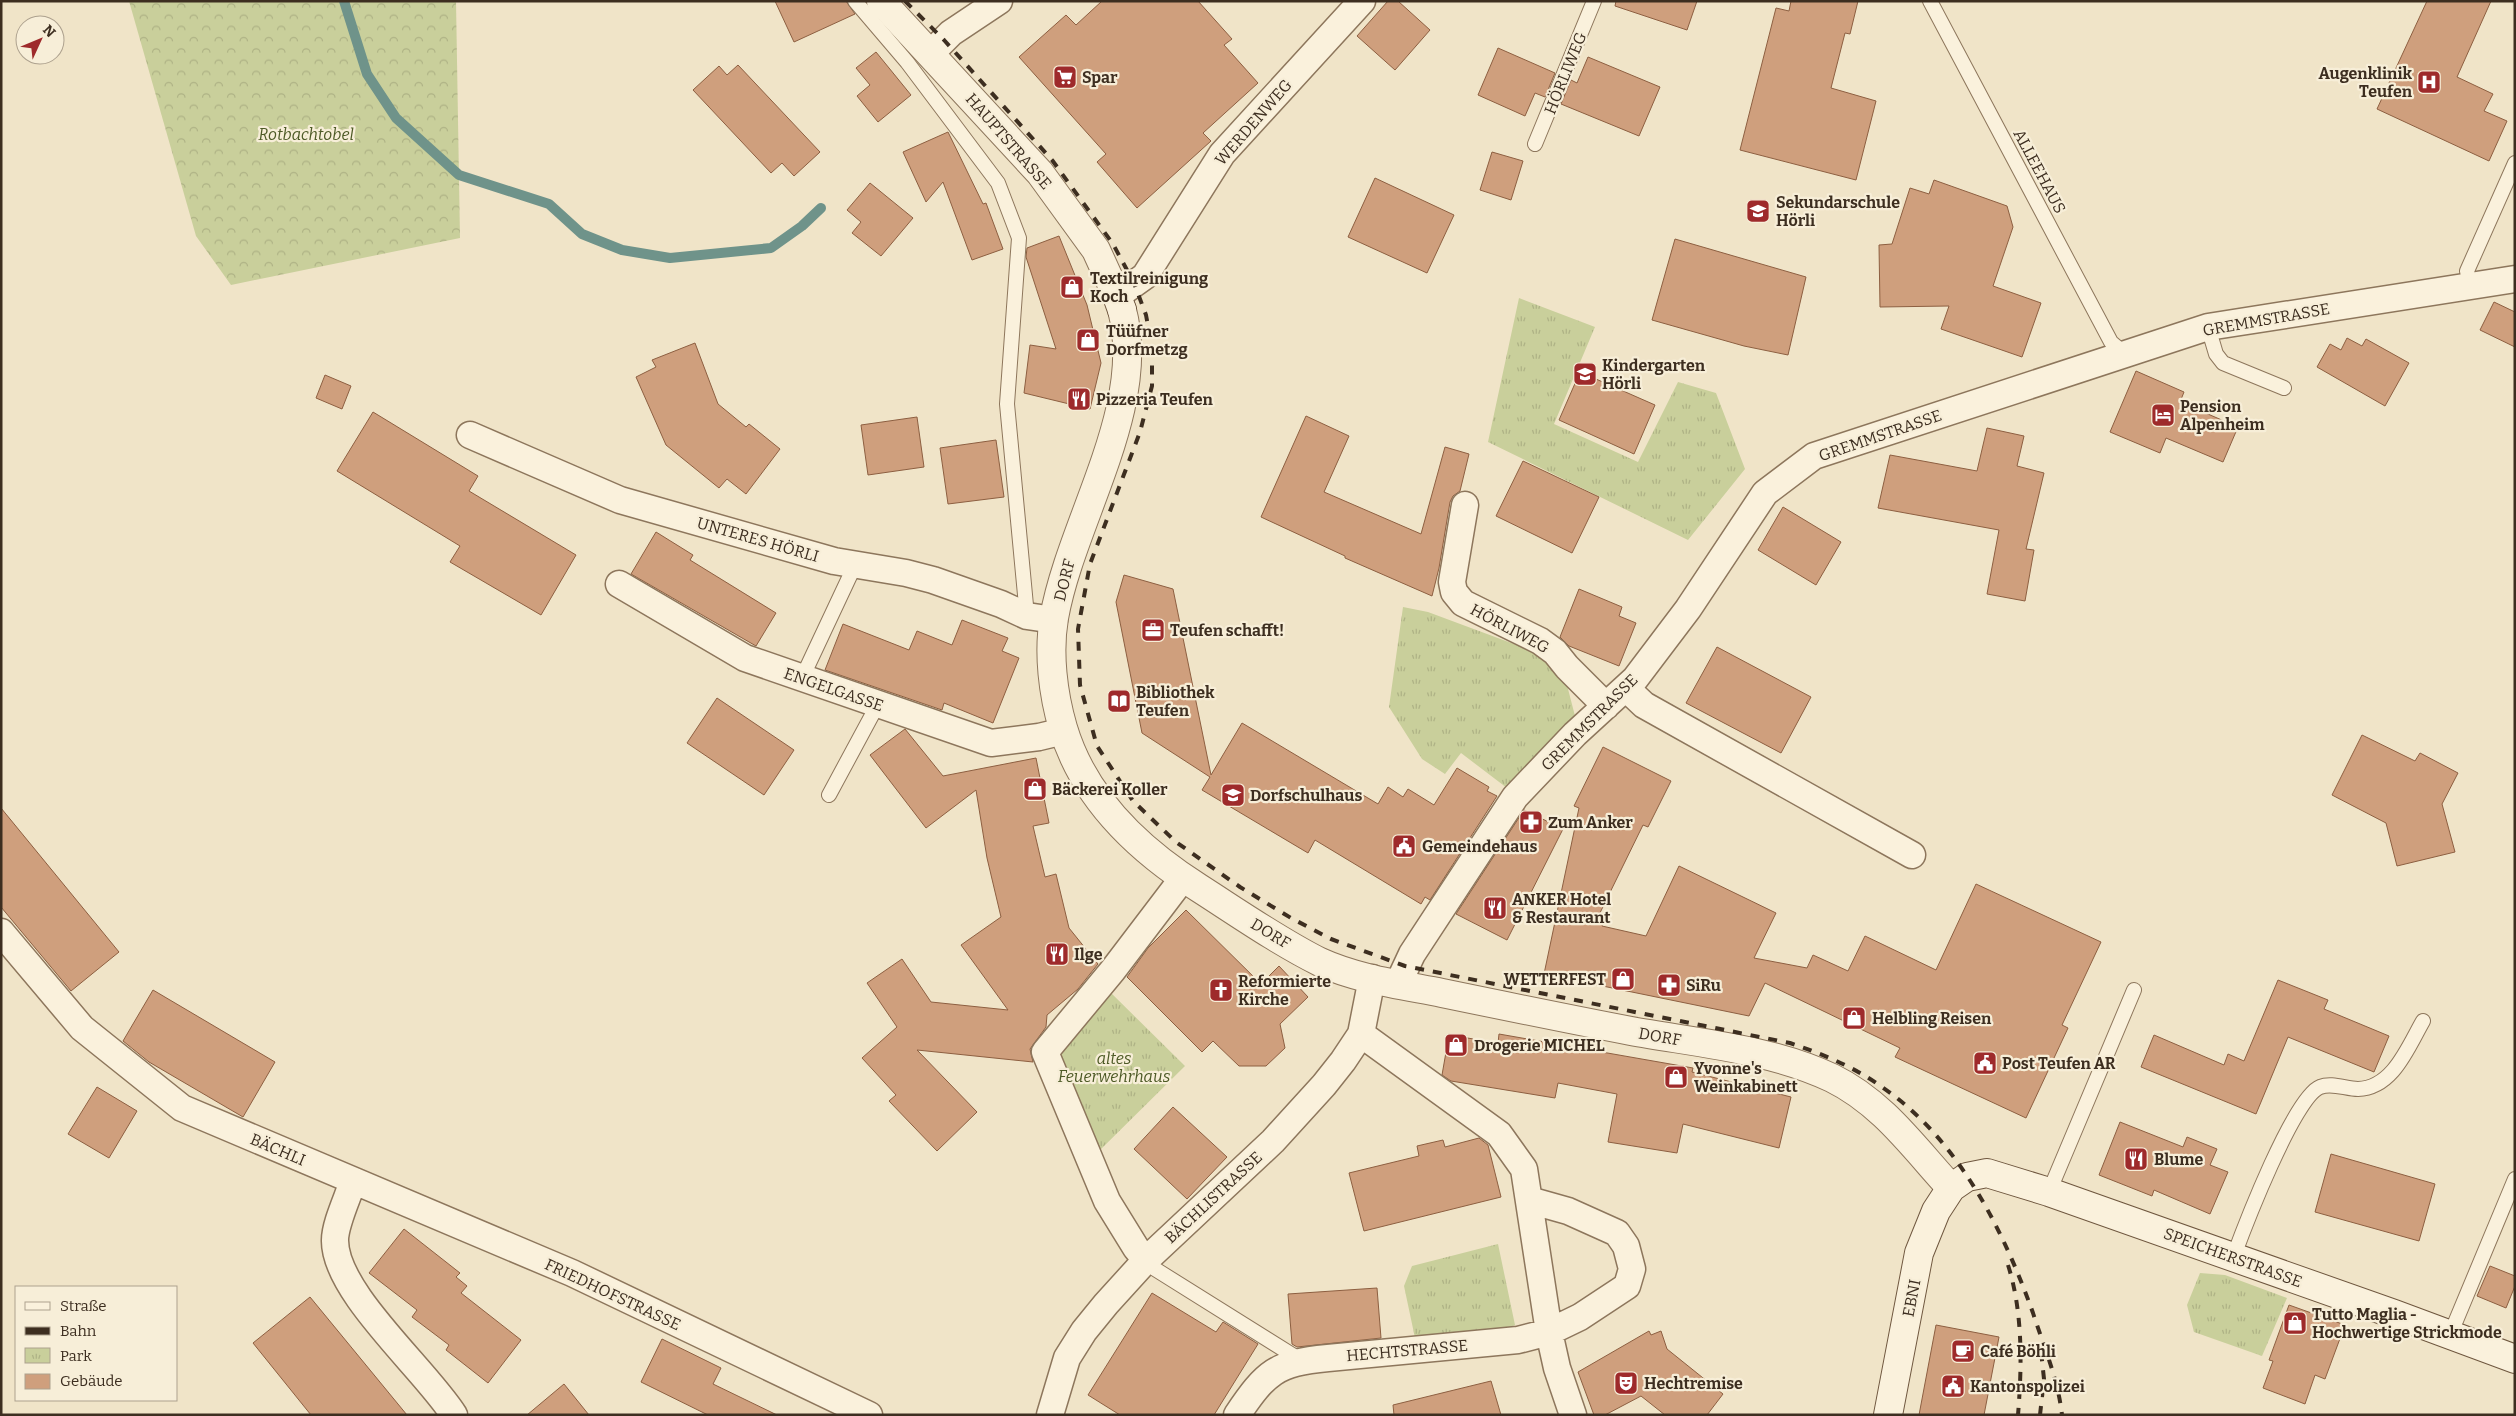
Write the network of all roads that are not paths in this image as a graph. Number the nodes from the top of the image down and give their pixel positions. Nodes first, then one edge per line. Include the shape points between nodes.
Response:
1 (855, 1) edge
2 (999, 1) edge
3 (1362, 1) edge
4 (1594, 1) edge
5 (1930, 1) edge
6 (893, 5) edge
7 (930, 53) junction
8 (1535, 144) dead end
9 (2515, 162) edge
10 (2515, 279) edge
11 (2470, 286) junction
12 (1119, 303) junction
13 (2208, 327) junction
14 (2124, 353) junction
15 (2284, 388) dead end
16 (470, 434) dead end
17 (1465, 506) dead end
18 (855, 565) junction
19 (619, 584) dead end
20 (1040, 618) junction
21 (802, 678) junction
22 (1626, 688) junction
23 (878, 704) junction
24 (1606, 706) junction
25 (1064, 731) junction
26 (829, 795) dead end
27 (1912, 855) dead end
28 (1183, 878) junction
29 (1, 932) edge
30 (1372, 978) junction
31 (1398, 984) junction
32 (2134, 990) dead end
33 (2423, 1021) dead end
34 (1360, 1034) junction
35 (2515, 1178) edge
36 (353, 1181) junction
37 (1951, 1188) junction
38 (2049, 1192) junction
39 (1529, 1200) junction
40 (2233, 1258) junction
41 (1146, 1260) junction
42 (1549, 1332) junction
43 (2450, 1334) junction
44 (2515, 1359) edge
45 (1302, 1360) junction
46 (454, 1415) edge
47 (870, 1415) edge
48 (1050, 1415) edge
49 (1238, 1415) edge
50 (1574, 1415) edge
51 (1888, 1415) edge

1 - 20 lane via 908,62 998,184 1019,238 1007,404
2 - 7 street via 951,33
3 - 12 street, WERDENWEG via 1222,154 1146,276
4 - 8 lane, HÖRLIWEG
5 - 14 lane, ALLEEHAUS via 2111,342
6 - 7 street, HAUPTSTRASSE
7 - 12 street, HAUPTSTRASSE via 1040,173 1096,250
9 - 11 lane via 2467,271
10 - 11 street, GREMMSTRASSE
11 - 13 street, GREMMSTRASSE
12 - 20 street, DORF via 1127,350 1124,397 1100,476 1069,558
13 - 14 street, GREMMSTRASSE
13 - 15 lane via 2216,354 2223,363
14 - 22 street, GREMMSTRASSE via 1814,456 1765,493 1688,609
16 - 18 street, UNTERES HÖRLI via 620,500
17 - 24 street, HÖRLIWEG via 1452,582 1454,592 1463,603 1540,641 1555,652
18 - 20 street, UNTERES HÖRLI via 933,580
18 - 21 lane
19 - 21 street, ENGELGASSE via 745,658
20 - 25 street, DORF
21 - 23 street, ENGELGASSE
22 - 24 street, GREMMSTRASSE
22 - 27 street via 1644,705
23 - 25 street, ENGELGASSE via 991,743
23 - 26 lane
24 - 31 street, GREMMSTRASSE via 1515,797 1412,954
25 - 28 street, DORF via 1081,771 1101,802 1141,847
28 - 30 street, DORF via 1322,963
28 - 41 street via 1046,1052 1108,1201
29 - 36 street, BÄCHLI via 82,1028 182,1108
30 - 31 street, DORF
30 - 34 street, BÄCHLISTRASSE
31 - 37 street, DORF via 1574,1021 1763,1055 1806,1067 1858,1091 1877,1106
32 - 38 lane
33 - 40 lane via 2395,1069 2382,1082 2359,1089 2320,1087 2310,1094 2281,1143
34 - 39 street via 1499,1134 1524,1169
34 - 41 street, BÄCHLISTRASSE via 1324,1085 1291,1122
35 - 43 lane
36 - 46 street via 335,1238 338,1261 361,1300
36 - 47 street, FRIEDHOFSTRASSE via 572,1273
37 - 38 street, SPEICHERSTRASSE via 1968,1177 1987,1173
37 - 51 street, EBNI via 1933,1217 1919,1253
38 - 40 street, SPEICHERSTRASSE
39 - 42 street
39 - 42 street, HECHTSTRASSE via 1568,1211 1617,1233 1626,1246 1632,1269 1627,1286 1620,1293
40 - 43 street, SPEICHERSTRASSE
41 - 45 lane via 1155,1270
41 - 48 street, BÄCHLISTRASSE via 1084,1331 1068,1358
42 - 45 street, HECHTSTRASSE via 1518,1340
42 - 50 street via 1557,1368
43 - 44 street, SPEICHERSTRASSE
45 - 49 street, HECHTSTRASSE via 1282,1366 1267,1377

